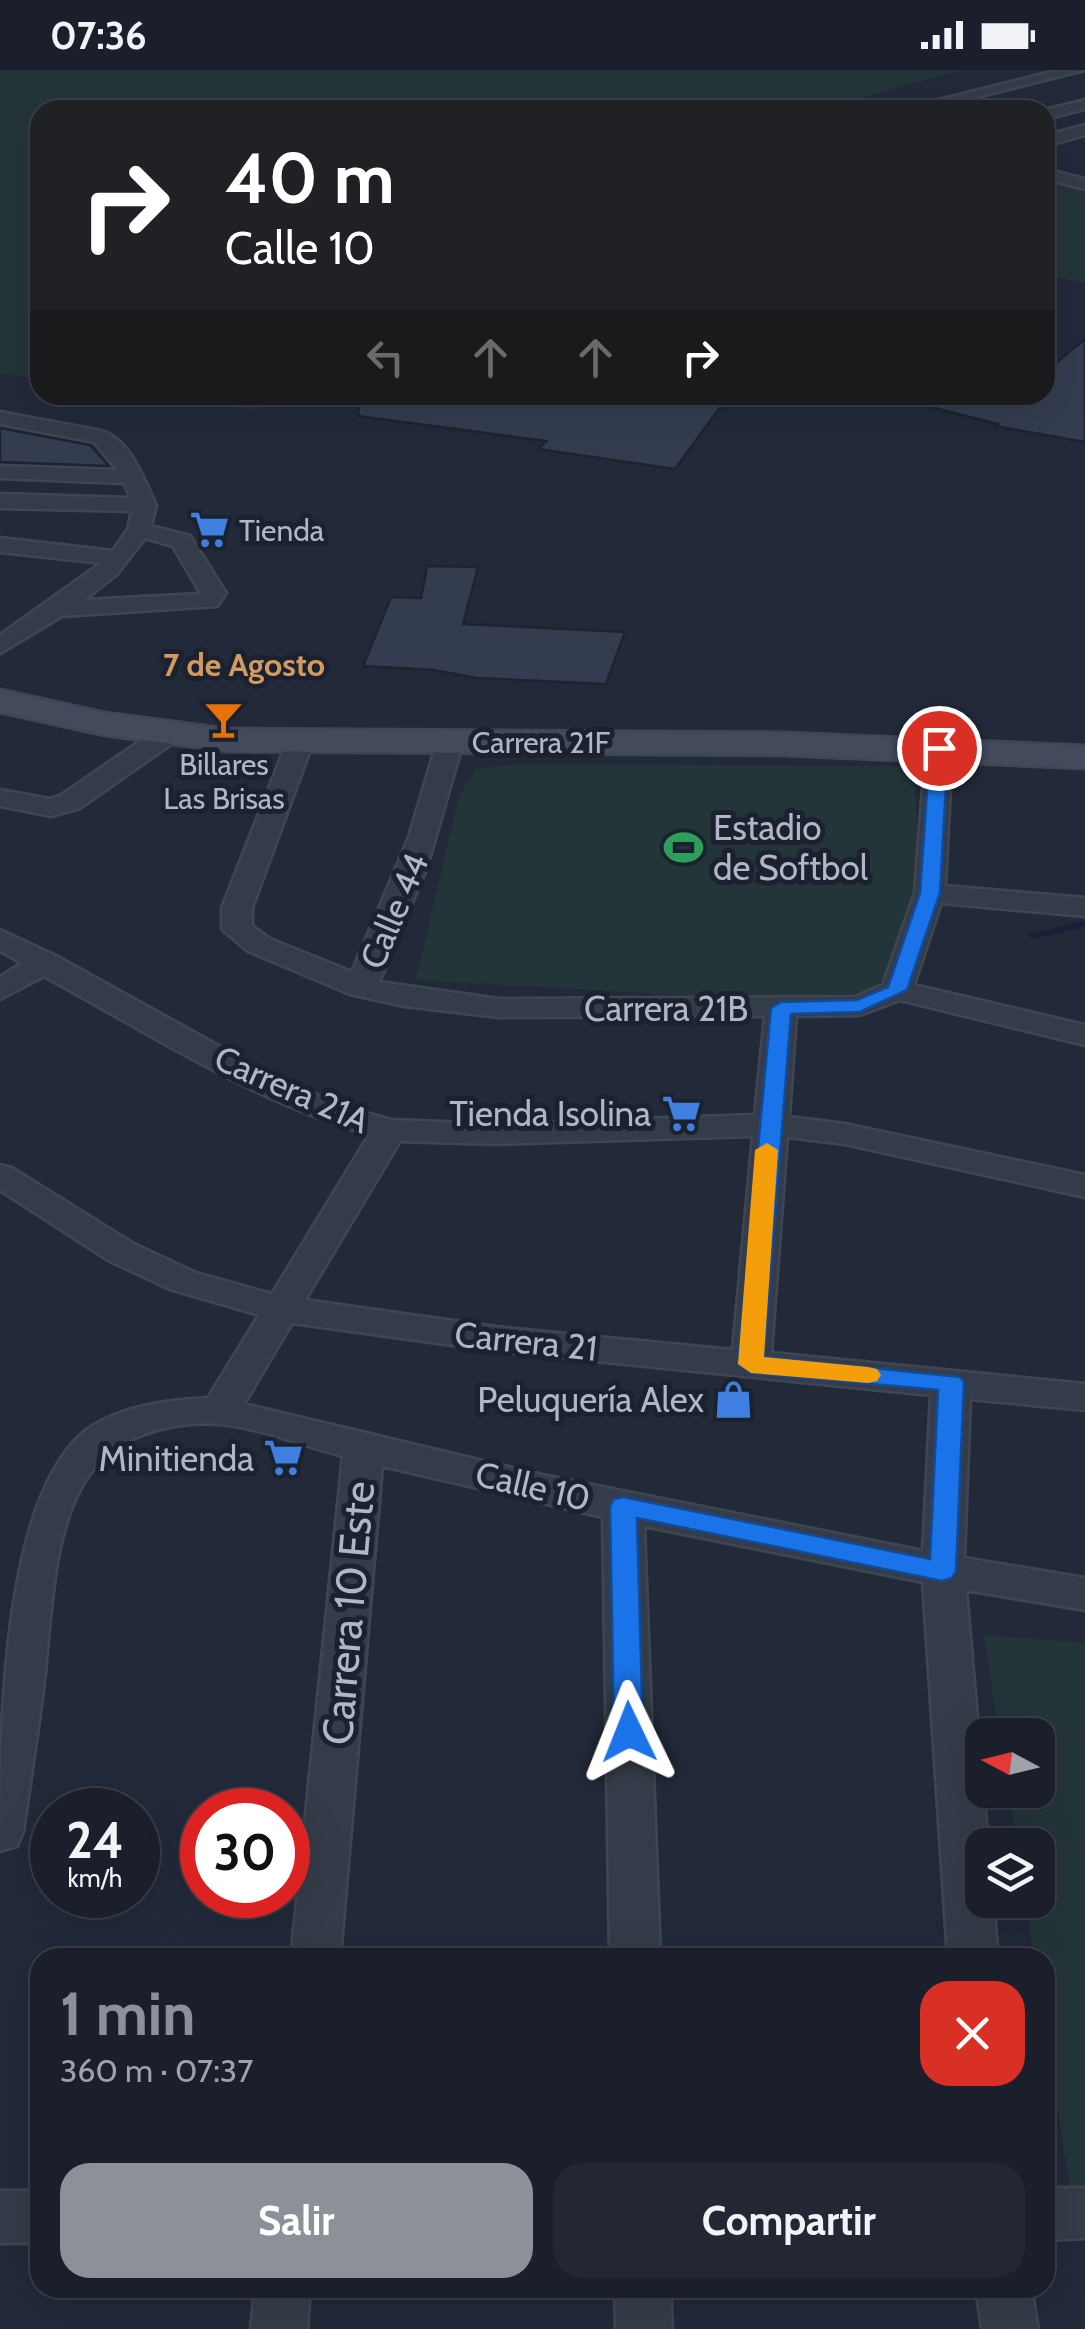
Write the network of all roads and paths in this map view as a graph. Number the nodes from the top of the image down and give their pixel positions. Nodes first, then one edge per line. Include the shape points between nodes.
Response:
1 (1006, 70) edge
2 (1077, 70) edge
3 (1038, 78) junction
4 (1070, 86) dead end
5 (947, 100) edge
6 (1085, 104) edge
7 (1055, 112) edge
8 (1085, 130) edge
9 (1055, 140) edge
10 (1055, 146) edge
11 (1072, 152) dead end
12 (1055, 176) edge
13 (1085, 184) edge
14 (0, 418) edge
15 (0, 472) edge
16 (132, 477) junction
17 (0, 501) edge
18 (145, 505) junction
19 (140, 530) junction
20 (0, 545) edge
21 (118, 558) junction
22 (0, 611) edge
23 (47, 613) junction
24 (0, 646) edge
25 (0, 701) edge
26 (168, 734) junction
27 (300, 742) junction
28 (450, 742) junction
29 (939, 748) junction
30 (1085, 756) edge
31 (0, 798) edge
32 (930, 893) junction
33 (1085, 906) edge
34 (0, 939) edge
35 (45, 962) junction
36 (360, 988) junction
37 (0, 990) edge
38 (897, 990) junction
39 (781, 1008) junction
40 (1085, 1035) edge
41 (768, 1125) junction
42 (389, 1130) junction
43 (0, 1174) edge
44 (1085, 1186) edge
45 (281, 1309) junction
46 (751, 1364) junction
47 (951, 1382) junction
48 (1085, 1397) edge
49 (220, 1411) junction
50 (364, 1448) junction
51 (623, 1506) junction
52 (942, 1571) junction
53 (1085, 1594) edge
54 (9, 1724) edge
55 (0, 1832) edge
56 (316, 1948) edge
57 (635, 1948) edge
58 (972, 1948) edge
59 (1055, 2214) edge
60 (1085, 2214) edge
61 (0, 2217) edge
62 (30, 2217) edge
63 (282, 2298) edge
64 (643, 2298) edge
65 (1005, 2298) edge
66 (279, 2329) edge
67 (644, 2329) edge
68 (1010, 2329) edge

1 - 3 street
2 - 3 street
3 - 4 street
3 - 5 street
6 - 7 street
8 - 9 street
10 - 11 street
12 - 13 street
14 - 16 street via 101,437
15 - 16 street
16 - 18 street
17 - 18 street
18 - 19 street
19 - 21 street
19 - 23 street via 182,540 214,593 209,601
20 - 21 street
21 - 23 street
22 - 23 street
23 - 24 street
25 - 26 street, Carrera 21F
26 - 27 street, Carrera 21F
26 - 31 street via 70,802 51,808
27 - 28 street, Carrera 21F
27 - 36 street, Calle 44 via 237,908 238,929 259,945
28 - 29 street, Carrera 21F
28 - 36 street, Calle 44 via 411,878
29 - 30 street, Carrera 21F
29 - 32 street
32 - 33 street
32 - 38 street
34 - 35 street, Carrera 21A
35 - 37 street
35 - 42 street, Carrera 21A via 261,1083
36 - 39 street, Carrera 21B via 499,1008
38 - 39 street, Carrera 21B via 860,1006
38 - 40 street
39 - 41 street
41 - 42 street, Carrera 21A via 495,1134
41 - 44 street, Carrera 21A via 844,1134
41 - 46 street
42 - 45 street
43 - 45 street, Carrera 21 via 122,1252 183,1281
45 - 46 street, Carrera 21
45 - 49 street
46 - 47 street, Carrera 21
47 - 48 street, Carrera 21
47 - 52 street
49 - 50 street, Calle 10
49 - 54 street, Calle 10 via 171,1412 134,1422 93,1445 63,1484 40,1548
50 - 51 street, Calle 10
50 - 56 street, Carrera 10 Este
51 - 52 street, Calle 10
51 - 57 street
52 - 53 street, Calle 10
52 - 58 street
54 - 55 street, Calle 10
59 - 60 street
61 - 62 street
63 - 66 street
64 - 67 street
65 - 68 street

